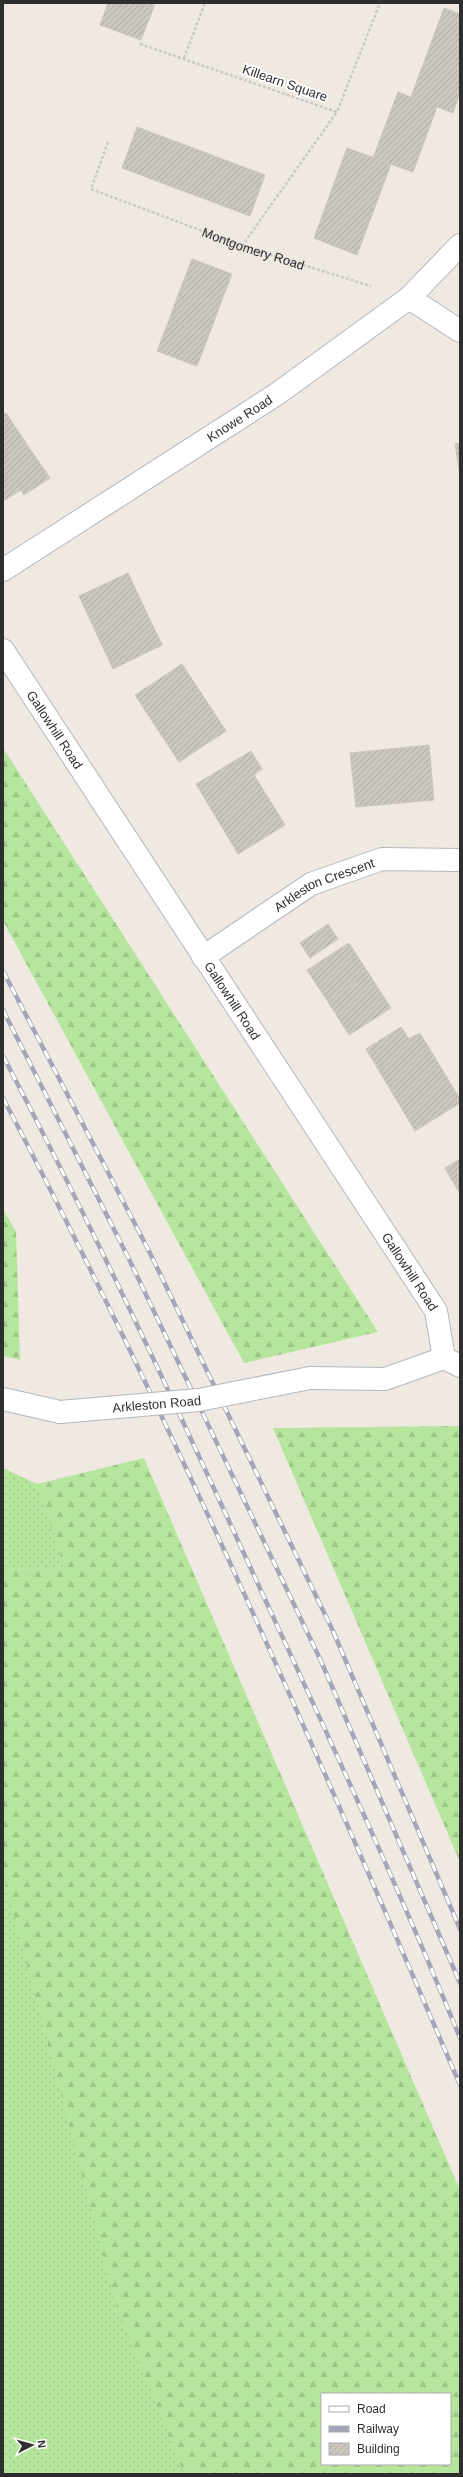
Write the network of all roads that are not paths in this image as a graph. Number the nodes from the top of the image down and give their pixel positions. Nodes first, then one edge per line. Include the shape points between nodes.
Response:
1 (460, 245) edge
2 (409, 298) junction
3 (460, 330) edge
4 (3, 570) edge
5 (3, 650) edge
6 (460, 860) edge
7 (203, 957) junction
8 (452, 1362) edge
9 (3, 1399) edge

1 - 2 street, Knowe Road
2 - 3 street
2 - 4 street, Knowe Road via 277,394
5 - 7 street, Gallowhill Road
6 - 7 street, Arkleston Crescent via 382,859 311,884
7 - 8 street, Gallowhill Road via 436,1311
8 - 9 street, Arkleston Road, bridge via 385,1379 310,1378 199,1400 60,1412

